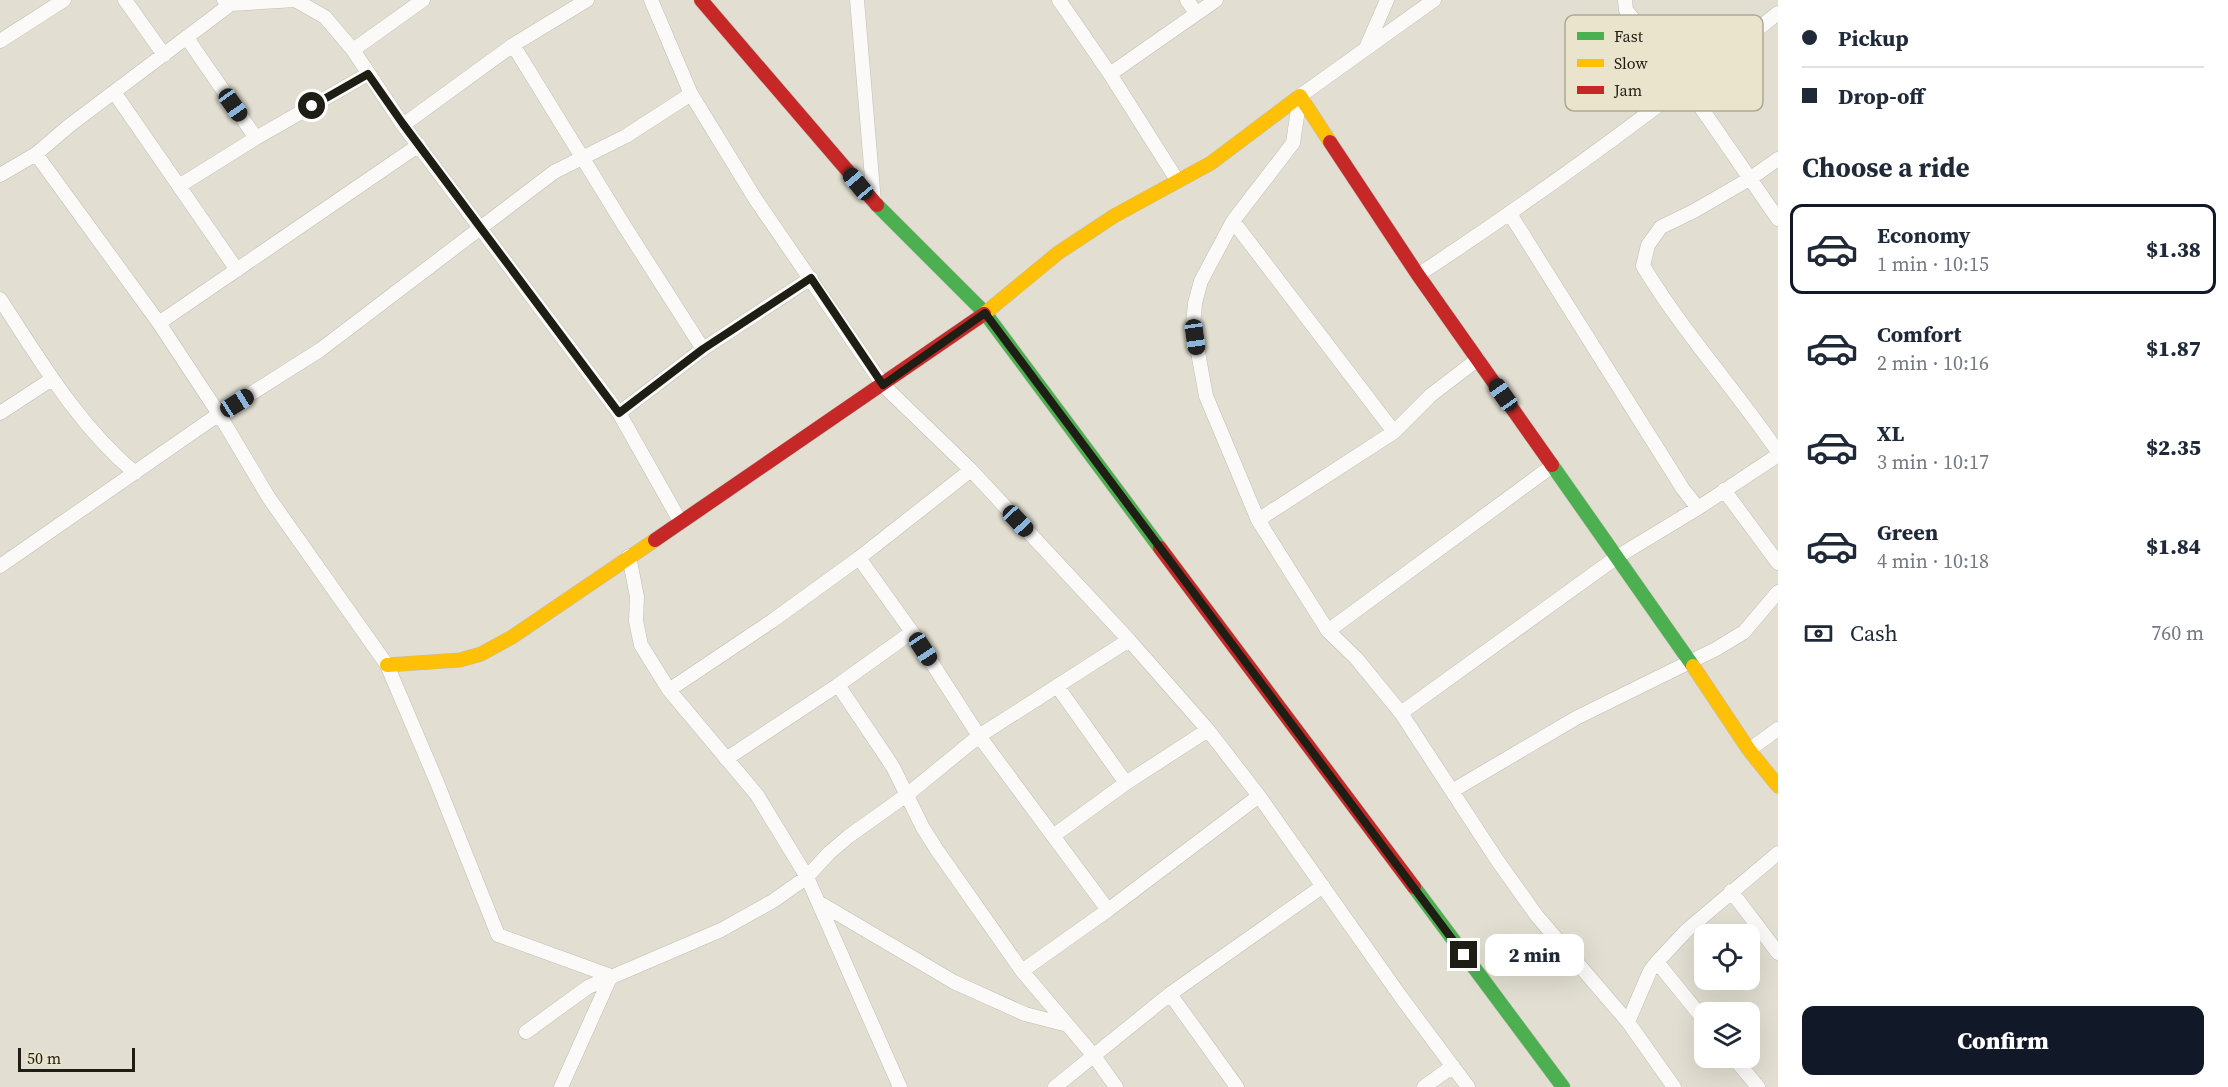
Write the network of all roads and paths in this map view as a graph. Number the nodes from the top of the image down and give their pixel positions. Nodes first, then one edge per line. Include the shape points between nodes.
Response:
1 (64, 0) edge
2 (125, 0) edge
3 (316, 0) edge
4 (423, 0) edge
5 (587, 0) edge
6 (651, 0) edge
7 (701, 0) edge
8 (856, 0) edge
9 (1059, 0) edge
10 (1187, 0) edge
11 (1216, 0) edge
12 (1387, 0) edge
13 (1434, 0) edge
14 (228, 2) edge
15 (1623, 3) edge
16 (1196, 13) junction
17 (1778, 13) edge
18 (1632, 15) edge
19 (326, 17) junction
20 (1763, 25) edge
21 (1, 38) edge
22 (187, 39) junction
23 (513, 45) junction
24 (353, 50) junction
25 (1365, 50) junction
26 (164, 55) junction
27 (368, 74) junction
28 (1110, 74) junction
29 (114, 92) junction
30 (691, 94) junction
31 (1300, 96) junction
32 (1652, 111) edge
33 (1704, 111) edge
34 (403, 124) junction
35 (256, 138) junction
36 (419, 145) junction
37 (36, 154) junction
38 (582, 157) junction
39 (1778, 159) edge
40 (0, 175) edge
41 (1751, 178) junction
42 (1177, 180) junction
43 (179, 186) junction
44 (874, 202) junction
45 (1510, 214) junction
46 (1778, 219) edge
47 (1233, 221) junction
48 (481, 227) junction
49 (237, 270) junction
50 (1418, 275) junction
51 (811, 278) junction
52 (0, 299) edge
53 (985, 313) junction
54 (159, 323) junction
55 (703, 349) junction
56 (1478, 359) junction
57 (52, 379) junction
58 (883, 385) junction
59 (0, 413) edge
60 (619, 413) junction
61 (219, 414) junction
62 (1394, 432) junction
63 (1778, 454) edge
64 (1552, 466) junction
65 (971, 470) junction
66 (135, 473) junction
67 (1724, 490) junction
68 (1698, 508) junction
69 (1258, 520) junction
70 (680, 521) junction
71 (629, 556) junction
72 (1617, 557) junction
73 (859, 558) junction
74 (1778, 563) edge
75 (0, 566) edge
76 (1778, 592) edge
77 (1328, 631) junction
78 (912, 632) junction
79 (1129, 640) junction
80 (1689, 661) junction
81 (387, 665) junction
82 (838, 686) junction
83 (1057, 686) junction
84 (669, 690) junction
85 (1401, 713) junction
86 (1778, 729) edge
87 (1208, 730) junction
88 (979, 736) junction
89 (1749, 750) junction
90 (726, 759) junction
91 (1126, 783) junction
92 (1778, 786) edge
93 (1452, 791) junction
94 (908, 795) junction
95 (1259, 796) junction
96 (1053, 836) junction
97 (1778, 853) edge
98 (807, 877) junction
99 (1323, 886) junction
100 (1731, 891) junction
101 (818, 902) junction
102 (1108, 910) junction
103 (1778, 953) edge
104 (1657, 962) junction
105 (1022, 971) junction
106 (612, 976) junction
107 (1170, 994) junction
108 (1694, 1008) edge
109 (1628, 1022) junction
110 (1068, 1025) junction
111 (526, 1032) dead end
112 (1094, 1056) junction
113 (1453, 1066) junction
114 (1742, 1068) edge
115 (561, 1087) edge
116 (900, 1087) edge
117 (1054, 1087) edge
118 (1116, 1087) edge
119 (1237, 1087) edge
120 (1424, 1087) edge
121 (1468, 1087) edge
122 (1563, 1087) edge
123 (1674, 1087) edge
124 (1758, 1087) edge

1 - 21 street
2 - 26 street
3 - 19 street
4 - 24 street
5 - 23 street
6 - 30 street
7 - 44 street
8 - 44 street
9 - 28 street
10 - 16 street
11 - 16 street
12 - 25 street
13 - 25 street
14 - 19 street via 295,0
14 - 22 street
15 - 18 street
16 - 28 street
17 - 20 street
19 - 24 street
22 - 26 street
22 - 35 street
23 - 34 street
23 - 38 street
24 - 27 street
25 - 31 street
26 - 29 street
27 - 34 street
27 - 35 street
28 - 42 street
29 - 37 street
29 - 43 street
30 - 38 street via 626,136
30 - 51 street via 756,200
31 - 42 street via 1210,163
31 - 47 street via 1293,143
31 - 50 street
32 - 45 street
33 - 41 street
34 - 36 street
35 - 43 street
36 - 48 street
36 - 49 street
37 - 40 street
37 - 54 street
38 - 48 street via 532,188
38 - 55 street
39 - 41 street
41 - 46 street
41 - 63 street via 1661,227 1648,245 1643,266 1664,301 1746,405
42 - 53 street via 1058,253
43 - 49 street
44 - 53 street
45 - 50 street
45 - 68 street
47 - 62 street
47 - 69 street via 1201,281 1193,325 1206,396
48 - 60 street
48 - 61 street via 320,350
49 - 54 street
50 - 56 street
51 - 55 street
51 - 58 street
52 - 57 street
53 - 58 street
53 - 122 street
54 - 61 street
55 - 60 street
56 - 62 street via 1431,395
56 - 64 street
57 - 59 street
57 - 66 street via 111,453
58 - 65 street
58 - 70 street
60 - 70 street
61 - 66 street
61 - 81 street via 269,498
62 - 69 street
63 - 67 street
64 - 72 street
64 - 77 street
65 - 73 street
65 - 79 street
66 - 75 street
67 - 68 street
67 - 74 street
68 - 72 street
69 - 77 street
70 - 71 street
71 - 81 street via 481,654 460,660
71 - 84 street via 641,645
72 - 80 street
72 - 85 street
73 - 78 street
73 - 84 street
76 - 80 street via 1744,632
77 - 85 street
78 - 82 street
78 - 88 street
79 - 83 street
79 - 87 street
80 - 89 street
80 - 93 street via 1576,718
81 - 106 street via 498,935
82 - 90 street
82 - 94 street
83 - 88 street
83 - 91 street
84 - 90 street
85 - 93 street
86 - 89 street
87 - 91 street
87 - 95 street
88 - 94 street
88 - 96 street
89 - 92 street
90 - 98 street via 757,795
91 - 96 street
93 - 109 street via 1537,916
94 - 98 street via 849,836
94 - 105 street via 937,850
95 - 99 street
95 - 102 street
96 - 102 street
97 - 100 street
98 - 101 street
98 - 106 street via 740,920
99 - 107 street
99 - 113 street
100 - 103 street
100 - 104 street
101 - 110 street via 954,982 1025,1014
101 - 116 street
102 - 105 street
104 - 108 street
104 - 109 street
105 - 110 street
106 - 111 street via 588,987
106 - 115 street
107 - 112 street
107 - 119 street
109 - 123 street
110 - 112 street
112 - 117 street
112 - 118 street
113 - 120 street
113 - 121 street
114 - 124 street

